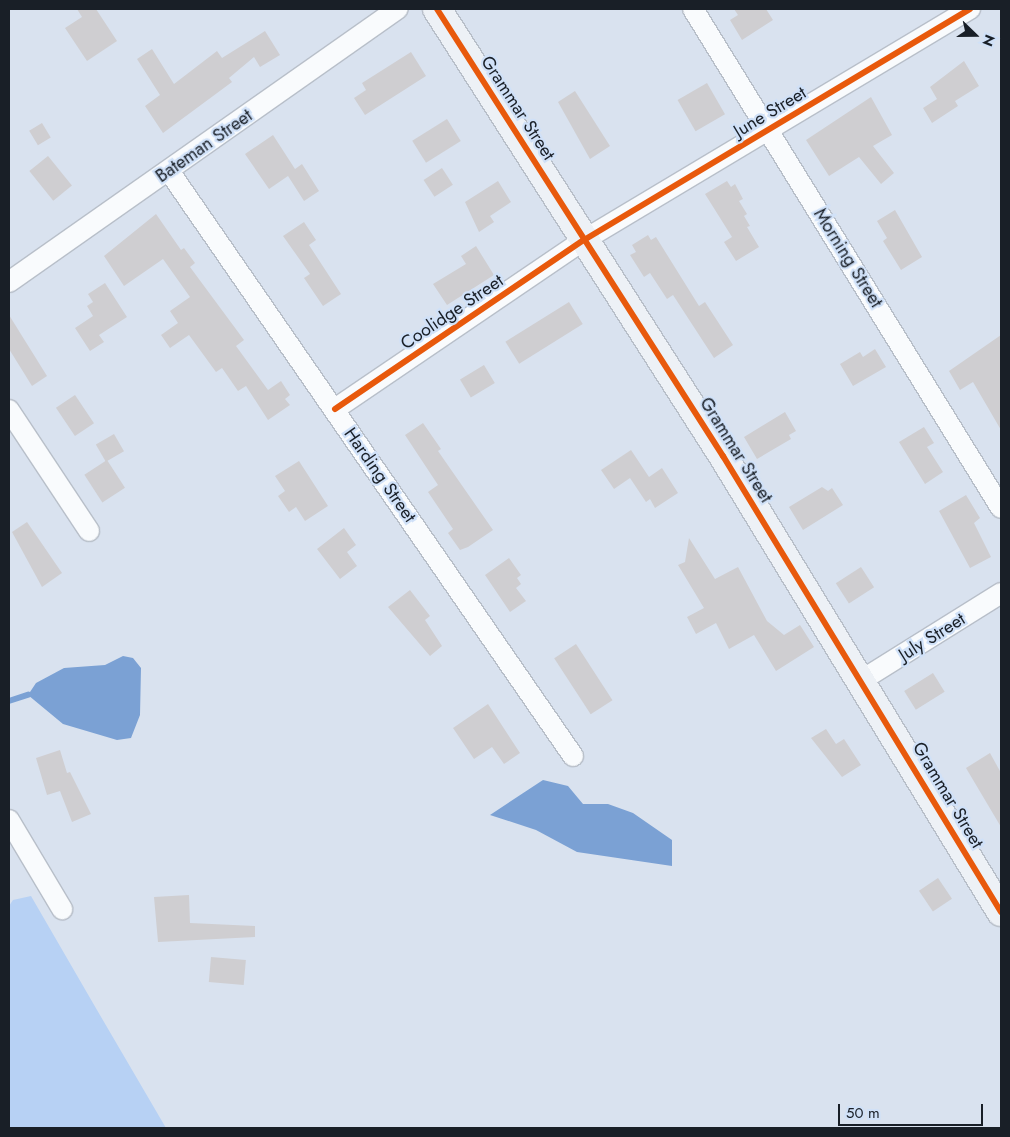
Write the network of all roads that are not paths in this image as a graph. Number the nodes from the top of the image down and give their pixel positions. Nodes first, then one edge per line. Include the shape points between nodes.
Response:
1 (398, 9) edge
2 (437, 9) edge
3 (693, 9) edge
4 (970, 9) edge
5 (769, 130) junction
6 (169, 171) junction
7 (584, 240) junction
8 (9, 282) edge
9 (335, 409) junction
10 (9, 410) edge
11 (1001, 508) edge
12 (89, 531) dead end
13 (1001, 593) edge
14 (862, 680) junction
15 (573, 756) dead end
16 (9, 820) edge
17 (62, 908) dead end
18 (1001, 912) edge

1 - 6 street, Bateman Street
2 - 7 street, Grammar Street
3 - 5 street, Morning Street
4 - 5 street, June Street
5 - 7 street, June Street
5 - 11 street, Morning Street
6 - 8 street, Bateman Street
6 - 9 street, Harding Street
7 - 9 street, Coolidge Street
7 - 14 street, Grammar Street
9 - 15 street, Harding Street
10 - 12 street
13 - 14 street, July Street
14 - 18 street, Grammar Street
16 - 17 street

